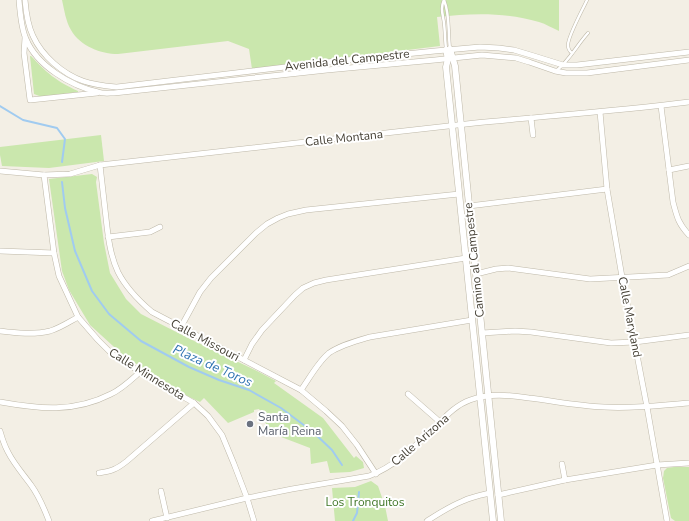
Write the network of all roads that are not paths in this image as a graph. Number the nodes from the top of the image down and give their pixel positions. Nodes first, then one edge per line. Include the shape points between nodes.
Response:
1 (19, 0) edge
2 (25, 0) edge
3 (444, 0) edge
4 (587, 0) edge
5 (29, 26) junction
6 (588, 33) dead end
7 (25, 38) junction
8 (448, 50) junction
9 (689, 52) edge
10 (572, 53) junction
11 (450, 58) junction
12 (689, 60) edge
13 (327, 62) junction
14 (563, 65) junction
15 (327, 70) junction
16 (555, 71) junction
17 (67, 73) junction
18 (213, 75) junction
19 (64, 79) junction
20 (214, 82) junction
21 (99, 93) junction
22 (689, 102) edge
23 (661, 106) junction
24 (600, 112) junction
25 (531, 118) junction
26 (461, 125) junction
27 (452, 126) junction
28 (532, 135) dead end
29 (100, 165) junction
30 (689, 166) edge
31 (668, 170) junction
32 (0, 171) edge
33 (44, 174) junction
34 (607, 190) junction
35 (459, 194) junction
36 (469, 206) junction
37 (160, 227) dead end
38 (689, 235) edge
39 (108, 237) junction
40 (0, 251) edge
41 (54, 253) junction
42 (466, 258) junction
43 (689, 266) edge
44 (476, 274) junction
45 (622, 277) junction
46 (78, 317) junction
47 (472, 320) junction
48 (181, 327) junction
49 (0, 331) edge
50 (482, 333) junction
51 (689, 335) edge
52 (634, 342) junction
53 (244, 360) junction
54 (140, 372) junction
55 (301, 390) junction
56 (408, 394) dead end
57 (488, 395) junction
58 (480, 396) junction
59 (0, 402) edge
60 (194, 403) junction
61 (689, 403) edge
62 (647, 406) junction
63 (440, 422) junction
64 (0, 431) edge
65 (689, 463) edge
66 (562, 464) dead end
67 (657, 465) junction
68 (99, 473) dead end
69 (376, 474) junction
70 (565, 480) junction
71 (161, 491) dead end
72 (490, 493) junction
73 (498, 495) junction
74 (247, 498) junction
75 (167, 518) junction
76 (49, 521) edge
77 (152, 521) edge
78 (254, 521) edge
79 (426, 521) edge
80 (493, 521) edge
81 (501, 521) edge
82 (666, 521) edge

1 - 7 street, Avenida del Campestre
2 - 5 street, Avenida del Campestre
3 - 8 lane, Camino al Campestre via 448,12
3 - 8 lane, Camino al Campestre via 442,12
4 - 10 lane via 568,42
5 - 7 street, Avenida del Campestre
5 - 17 street, Avenida del Campestre via 40,48 54,64
6 - 10 lane
7 - 19 street, Avenida del Campestre via 42,62
7 - 21 street, Avenida del Campestre via 24,53 30,100
8 - 11 street, Camino al Campestre
8 - 13 street, Avenida del Campestre
8 - 14 street, Avenida del Campestre via 499,48
9 - 14 street, Avenida del Campestre
10 - 14 lane
11 - 15 street, Avenida del Campestre
11 - 16 street, Avenida del Campestre via 500,56
11 - 26 street, Camino al Campestre via 455,66
11 - 27 street, Camino al Campestre via 446,67
12 - 16 street, Avenida del Campestre via 587,73
13 - 15 street
13 - 18 street, Avenida del Campestre
14 - 16 lane
15 - 20 street, Avenida del Campestre
17 - 18 street, Avenida del Campestre via 83,81 117,87
17 - 19 street
18 - 20 street
19 - 21 street, Avenida del Campestre
20 - 21 street, Avenida del Campestre
22 - 23 street, Calle Montana
23 - 24 street, Calle Montana
23 - 31 street
24 - 25 street, Calle Montana
24 - 34 street, Calle Maryland
25 - 26 street, Calle Montana
25 - 28 street
26 - 27 street, Calle Montana
26 - 36 street, Camino al Campestre
27 - 29 street, Calle Montana
27 - 35 street, Camino al Campestre
29 - 33 street, Calle Montana via 70,174
29 - 39 street, Calle Missouri
30 - 31 street
31 - 38 street via 677,217
32 - 33 street, Calle Montana
33 - 41 street, Calle Minnesota
34 - 36 street
34 - 45 street, Calle Maryland
35 - 42 street, Camino al Campestre
35 - 48 street via 306,210 278,218 256,233 211,278 200,292
36 - 44 street, Camino al Campestre
37 - 39 street via 150,232
39 - 48 street, Calle Missouri via 118,273 128,289 152,312
40 - 41 street
41 - 46 street, Calle Minnesota via 59,276
42 - 47 street, Camino al Campestre
42 - 53 street via 326,280 303,288 258,335
43 - 45 street via 668,275
44 - 45 street via 508,268 590,278
44 - 50 street, Camino al Campestre
45 - 52 street, Calle Maryland
46 - 49 street via 50,331 39,333
46 - 54 street, Calle Minnesota via 111,353
47 - 55 street via 370,337 348,344 336,349 322,360
47 - 58 street, Camino al Campestre
48 - 53 street, Calle Missouri
50 - 52 street via 515,331 611,344
50 - 57 street, Camino al Campestre
51 - 52 street
52 - 62 street, Calle Maryland
53 - 55 street, Calle Missouri
54 - 59 street via 127,384 92,402 60,408
54 - 60 street, Calle Minnesota
55 - 69 street, Calle Missouri via 342,426
56 - 63 street
57 - 58 street, Calle Arizona
57 - 62 street, Calle Arizona via 603,407
57 - 73 street, Camino al Campestre
58 - 63 street, Calle Arizona via 456,407
58 - 72 street, Camino al Campestre
60 - 68 street via 120,467
60 - 74 street, Calle Minnesota via 208,416 222,436
61 - 62 street, Calle Arizona
62 - 67 street, Calle Maryland
63 - 69 street, Calle Arizona via 393,465
64 - 76 street via 7,450 38,496
65 - 67 street
66 - 70 street
67 - 70 street
67 - 82 street, Calle Maryland
69 - 74 street, Calle Arizona
70 - 73 street
71 - 75 street
72 - 79 street via 463,500
72 - 80 street, Camino al Campestre
73 - 81 street, Camino al Campestre
74 - 75 street, Calle Arizona
74 - 78 street, Calle Minnesota
75 - 77 street, Calle Arizona

